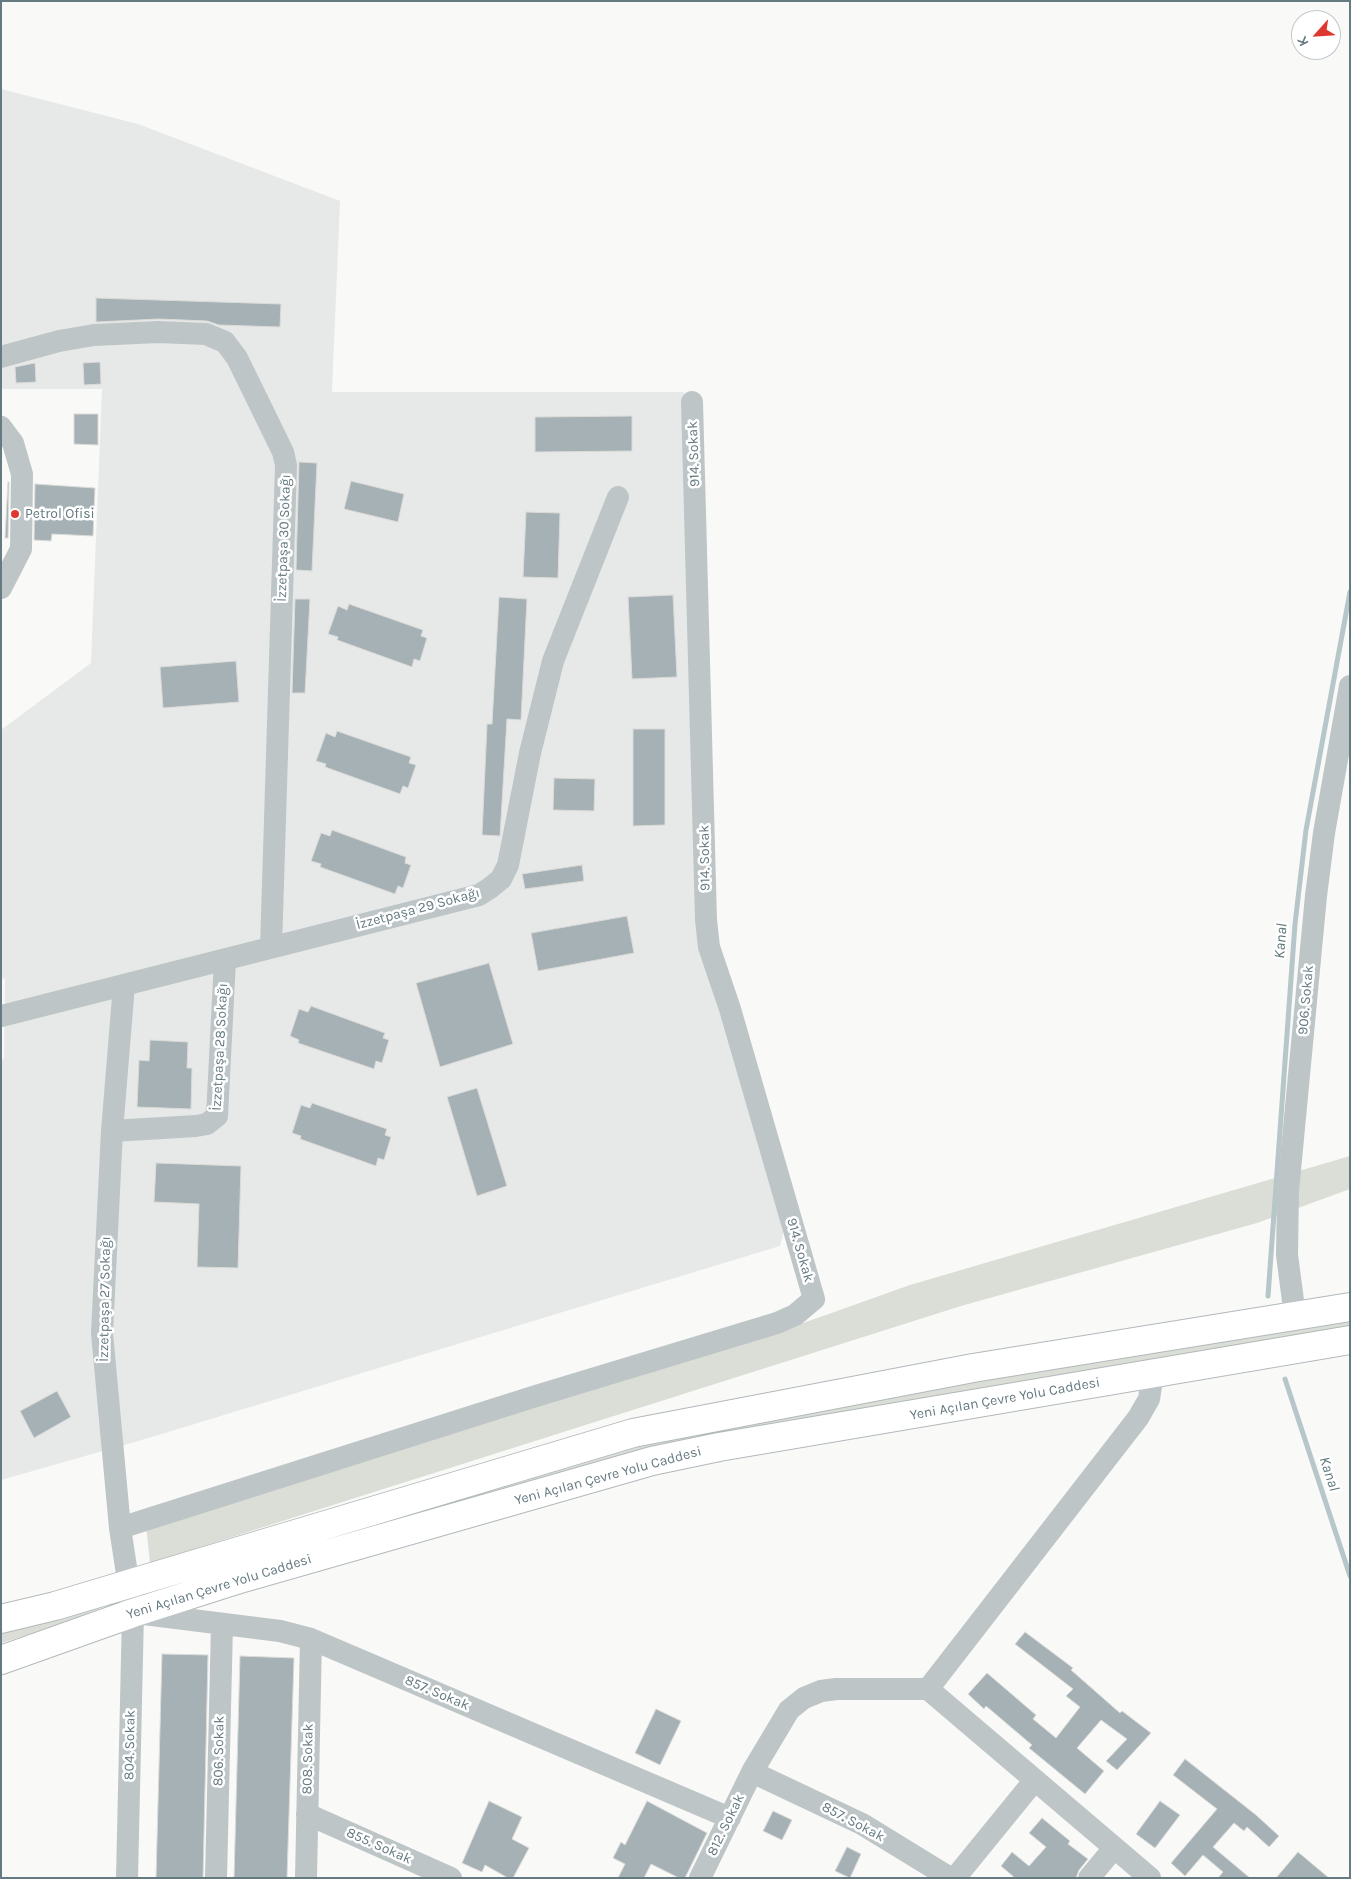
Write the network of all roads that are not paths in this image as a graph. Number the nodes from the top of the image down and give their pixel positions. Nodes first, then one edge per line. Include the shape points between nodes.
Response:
1 (1, 357) edge
2 (692, 402) dead end
3 (1, 426) edge
4 (618, 496) dead end
5 (1, 588) edge
6 (1350, 686) edge
7 (271, 948) junction
8 (225, 960) junction
9 (124, 985) junction
10 (1, 1016) edge
11 (112, 1131) junction
12 (1350, 1307) edge
13 (1296, 1316) junction
14 (1350, 1340) edge
15 (1153, 1374) junction
16 (120, 1528) junction
17 (128, 1584) junction
18 (133, 1613) junction
19 (1, 1619) edge
20 (222, 1625) junction
21 (311, 1639) junction
22 (1, 1660) edge
23 (928, 1689) junction
24 (752, 1772) junction
25 (1034, 1781) junction
26 (307, 1814) junction
27 (730, 1818) junction
28 (1114, 1848) junction
29 (127, 1878) edge
30 (216, 1878) edge
31 (306, 1878) edge
32 (451, 1878) edge
33 (700, 1878) edge
34 (950, 1878) edge
35 (955, 1878) edge
36 (1089, 1878) edge
37 (1150, 1878) edge

1 - 7 street, İzzetpaşa 30 Sokağı via 94,335 206,334 225,342 237,358 283,452 286,465
2 - 16 street, 914. Sokak via 709,947 814,1299 795,1315 777,1323
3 - 5 street via 13,443 22,474 21,549
4 - 7 street, İzzetpaşa 29 Sokağı via 553,661 530,753 508,865 501,879 479,895
6 - 13 street, 906. Sokak via 1323,842 1288,1191 1287,1255
7 - 8 street, İzzetpaşa 29 Sokağı
8 - 9 street, İzzetpaşa 29 Sokağı
8 - 11 street, İzzetpaşa 28 Sokağı via 217,1116 207,1124 196,1126
9 - 10 street, İzzetpaşa 29 Sokağı
9 - 11 street, İzzetpaşa 27 Sokağı
11 - 16 street, İzzetpaşa 27 Sokağı via 102,1333
12 - 13 main road, Yeni Açılan Çevre Yolu Caddesi
13 - 17 main road, Yeni Açılan Çevre Yolu Caddesi via 973,1368 652,1428
14 - 15 main road, Yeni Açılan Çevre Yolu Caddesi
15 - 18 main road, Yeni Açılan Çevre Yolu Caddesi via 652,1461
15 - 23 street via 1149,1399 1138,1418
16 - 17 street, İzzetpaşa 27 Sokağı
17 - 18 street, İzzetpaşa 27 Sokağı
17 - 19 main road, Yeni Açılan Çevre Yolu Caddesi
18 - 20 street, 857. Sokak
18 - 22 main road, Yeni Açılan Çevre Yolu Caddesi
18 - 29 street, 804. Sokak
20 - 21 street, 857. Sokak via 280,1631
20 - 30 street, 806. Sokak
21 - 26 street, 808. Sokak
21 - 27 street, 857. Sokak
23 - 24 street, 812. Sokak via 836,1689 804,1698 789,1710
23 - 25 street
24 - 27 street, 812. Sokak
24 - 34 street, 857. Sokak via 862,1824
25 - 28 street
25 - 35 street
26 - 31 street, 808. Sokak
26 - 32 street, 855. Sokak
27 - 33 street, 812. Sokak
28 - 36 street
28 - 37 street

